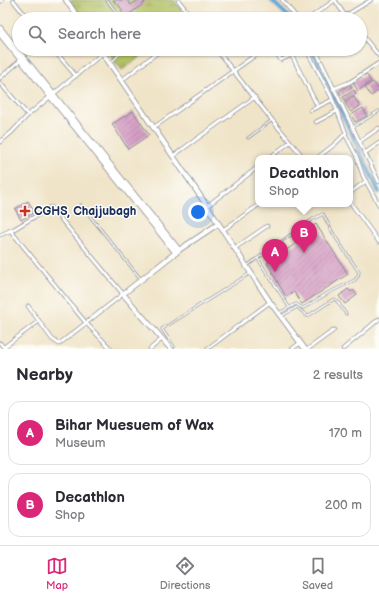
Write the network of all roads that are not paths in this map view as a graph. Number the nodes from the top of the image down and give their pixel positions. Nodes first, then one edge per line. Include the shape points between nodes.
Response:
1 (13, 0) edge
2 (66, 0) edge
3 (107, 0) edge
4 (178, 0) edge
5 (282, 0) edge
6 (335, 0) edge
7 (371, 0) edge
8 (22, 12) edge
9 (74, 12) edge
10 (116, 12) edge
11 (187, 12) edge
12 (292, 12) edge
13 (318, 12) edge
14 (343, 12) edge
15 (353, 12) edge
16 (0, 28) edge
17 (0, 34) edge
18 (367, 41) edge
19 (12, 44) edge
20 (12, 47) edge
21 (379, 54) edge
22 (59, 56) edge
23 (97, 56) edge
24 (105, 56) edge
25 (118, 56) edge
26 (153, 56) edge
27 (222, 56) edge
28 (254, 56) edge
29 (278, 56) edge
30 (292, 56) joint
31 (309, 56) edge
32 (318, 56) edge
33 (22, 58) joint
34 (379, 63) edge
35 (110, 64) junction
36 (233, 70) junction
37 (76, 76) junction
38 (0, 78) edge
39 (122, 80) junction
40 (0, 83) edge
41 (333, 88) junction
42 (52, 95) junction
43 (255, 97) junction
44 (332, 100) junction
45 (318, 106) junction
46 (311, 110) dead end
47 (337, 111) junction
48 (379, 111) edge
49 (28, 115) junction
50 (272, 120) junction
51 (316, 122) dead end
52 (153, 128) junction
53 (379, 128) edge
54 (352, 129) junction
55 (346, 133) junction
56 (248, 138) dead end
57 (0, 142) edge
58 (290, 142) junction
59 (359, 142) junction
60 (379, 143) edge
61 (365, 153) junction
62 (273, 155) edge
63 (301, 155) edge
64 (321, 155) edge
65 (173, 156) junction
66 (255, 169) edge
67 (379, 172) edge
68 (375, 175) junction
69 (366, 181) junction
70 (379, 182) edge
71 (353, 191) edge
72 (81, 205) dead end
73 (379, 205) edge
74 (207, 206) junction
75 (353, 206) edge
76 (256, 207) edge
77 (218, 224) junction
78 (267, 226) dead end
79 (10, 230) junction
80 (223, 230) junction
81 (0, 235) edge
82 (379, 242) edge
83 (235, 248) junction
84 (177, 251) junction
85 (258, 258) junction
86 (247, 267) junction
87 (251, 273) junction
88 (142, 279) junction
89 (123, 294) junction
90 (270, 302) junction
91 (28, 306) dead end
92 (289, 307) junction
93 (346, 314) dead end
94 (279, 316) junction
95 (379, 319) edge
96 (39, 322) junction
97 (86, 323) junction
98 (334, 330) dead end
99 (162, 338) junction
100 (0, 342) edge
101 (300, 343) junction
102 (4, 348) edge
103 (173, 348) edge
104 (111, 349) edge
105 (150, 349) edge
106 (207, 349) edge
107 (292, 349) edge
108 (304, 349) edge
109 (308, 349) edge
110 (343, 349) edge

1 - 8 street
2 - 9 street
3 - 10 lane
4 - 11 street
5 - 12 street
6 - 13 street
6 - 14 street
7 - 15 street
16 - 19 street
17 - 20 street
18 - 21 street
22 - 37 street
23 - 37 street
24 - 35 street
25 - 35 lane
26 - 39 street
27 - 36 street
28 - 36 street
29 - 30 street via 280,60
30 - 45 street
31 - 44 street
32 - 41 street
33 - 38 street
33 - 42 street
34 - 41 street via 350,82
35 - 39 street
36 - 43 street
36 - 52 street
37 - 42 street
39 - 52 street
40 - 49 street
41 - 54 street
42 - 49 street
42 - 84 street
43 - 50 street
43 - 65 street
44 - 45 street
44 - 47 street
45 - 46 street
47 - 51 street
47 - 55 street
48 - 54 lane
49 - 57 street
50 - 56 lane
50 - 58 street
52 - 65 street
53 - 59 street
54 - 55 street
54 - 59 street
55 - 64 street
55 - 69 street
58 - 62 street
58 - 63 street
59 - 61 street
60 - 61 street
61 - 68 street
65 - 74 street
66 - 74 street
67 - 68 street
68 - 70 street
69 - 71 street
69 - 73 street
72 - 88 lane
74 - 77 street
75 - 82 street
76 - 80 street
77 - 80 street
77 - 84 street
78 - 83 street
79 - 81 street
79 - 89 street via 51,207
79 - 97 street
80 - 83 street
83 - 86 street
84 - 88 street
85 - 86 lane
85 - 92 lane
85 - 92 lane via 313,218 323,214 358,276 356,280 306,306 296,304
86 - 87 street
87 - 90 street
87 - 103 lane via 162,329
88 - 89 street
89 - 97 street
89 - 99 street
90 - 94 street
90 - 106 street
91 - 96 street
92 - 94 lane
93 - 94 lane via 334,300 308,316 295,307
94 - 101 street
95 - 110 street
96 - 97 street via 59,344
96 - 102 street
97 - 104 street
98 - 109 street
99 - 103 street
99 - 105 street
100 - 102 street
101 - 107 street
101 - 108 street

